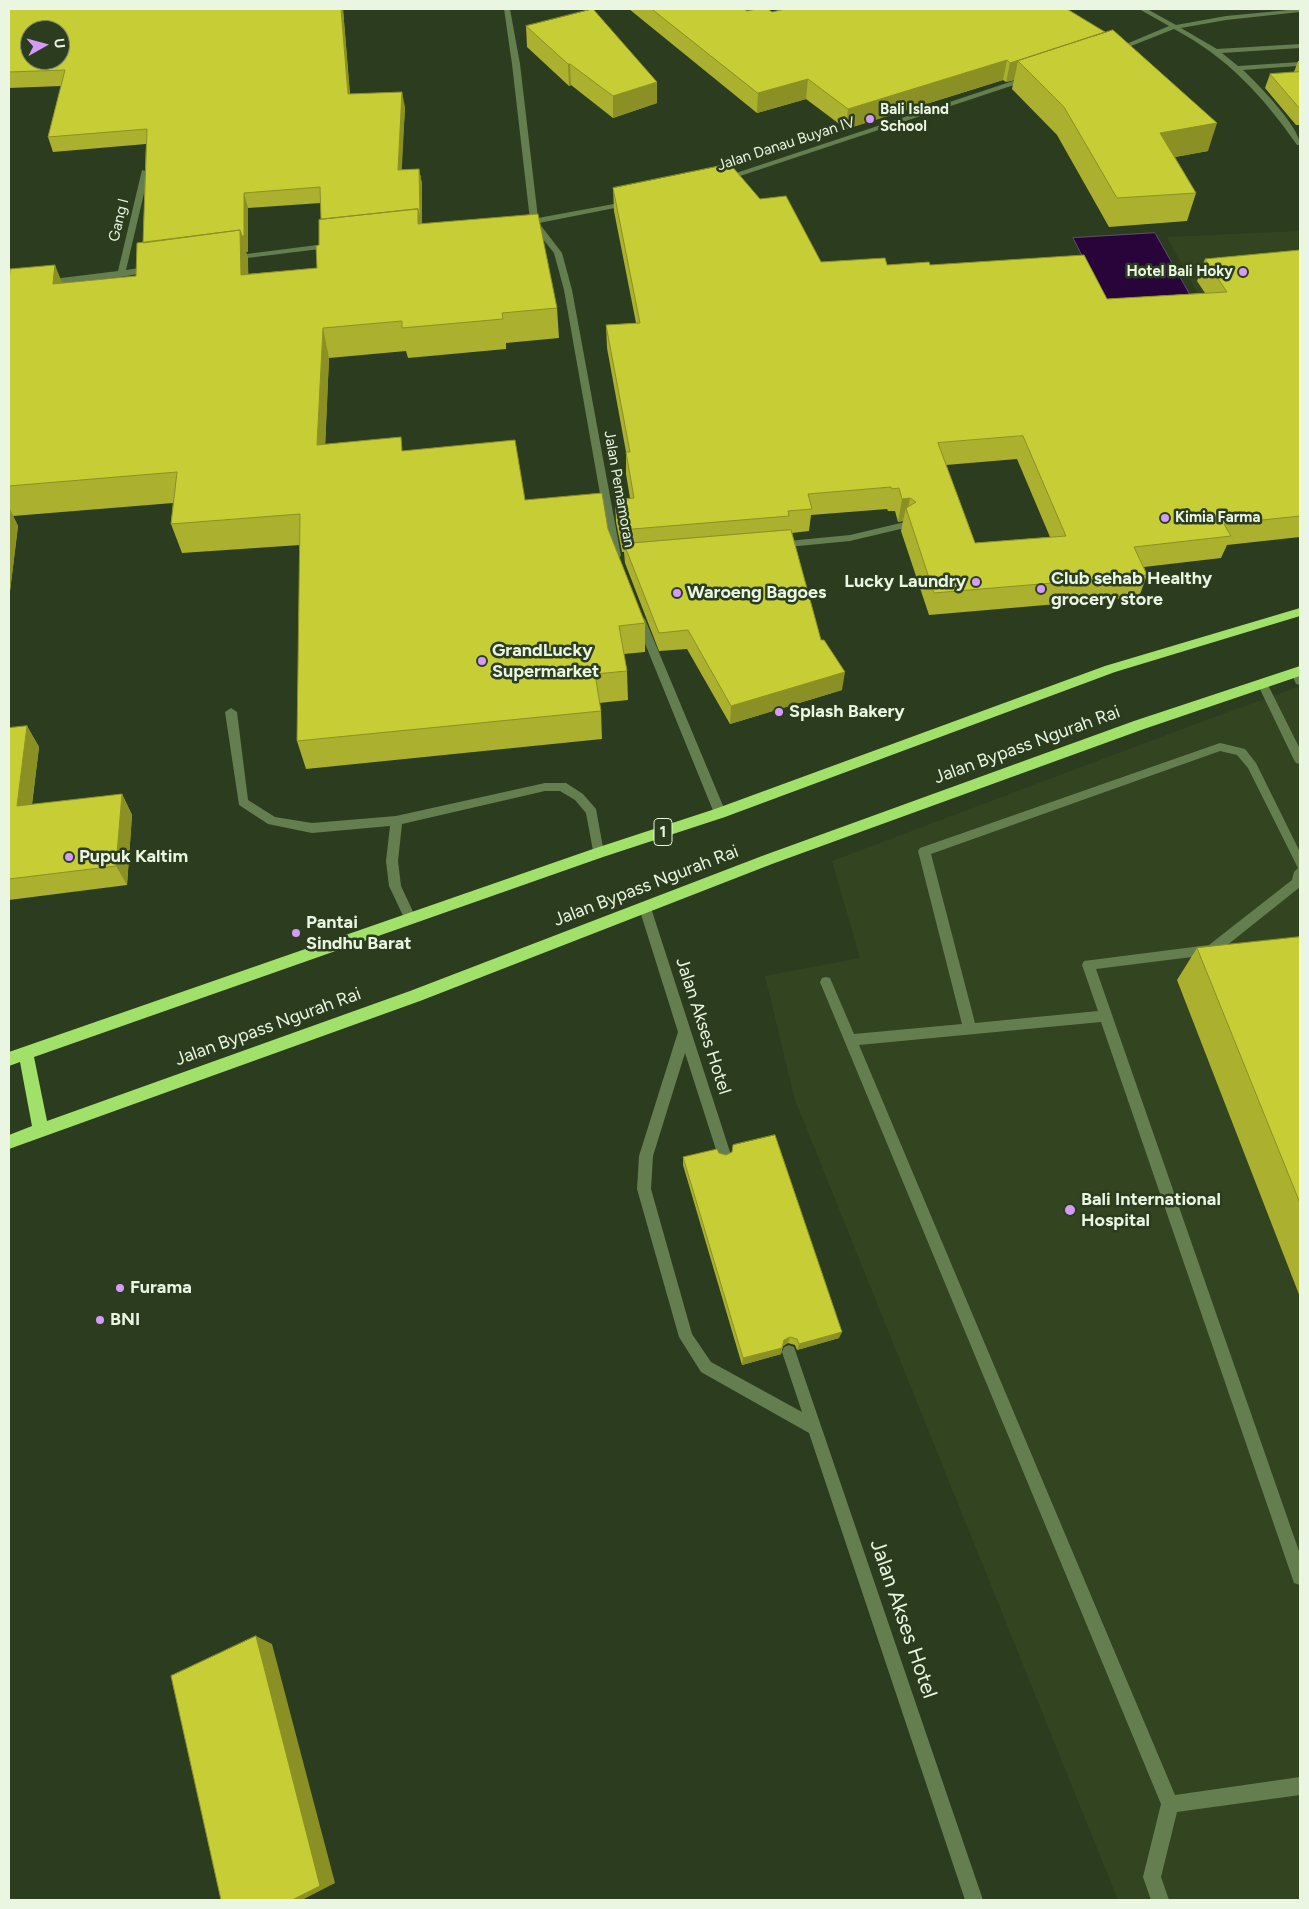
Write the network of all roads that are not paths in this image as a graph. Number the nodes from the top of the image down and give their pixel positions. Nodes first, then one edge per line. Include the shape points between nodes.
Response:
1 (507, 9) edge
2 (1142, 9) edge
3 (1300, 10) edge
4 (1173, 27) junction
5 (1300, 46) edge
6 (1216, 51) junction
7 (1108, 53) edge
8 (1297, 64) dead end
9 (1235, 68) junction
10 (1038, 76) edge
11 (1300, 143) edge
12 (145, 172) edge
13 (715, 181) edge
14 (636, 201) edge
15 (534, 222) junction
16 (514, 224) edge
17 (340, 244) edge
18 (226, 259) edge
19 (159, 268) edge
20 (121, 274) junction
21 (36, 284) edge
22 (904, 525) dead end
23 (764, 546) edge
24 (620, 561) edge
25 (636, 610) edge
26 (1300, 612) edge
27 (1299, 675) edge
28 (1262, 683) junction
29 (231, 712) dead end
30 (1300, 760) edge
31 (720, 813) junction
32 (396, 821) junction
33 (598, 853) junction
34 (1300, 864) edge
35 (1300, 872) edge
36 (645, 908) junction
37 (410, 918) junction
38 (826, 982) dead end
39 (1106, 1016) junction
40 (970, 1029) junction
41 (684, 1034) junction
42 (850, 1040) junction
43 (26, 1054) junction
44 (9, 1059) edge
45 (40, 1131) junction
46 (9, 1142) edge
47 (724, 1155) edge
48 (789, 1352) dead end
49 (815, 1428) junction
50 (1300, 1577) edge
51 (1300, 1786) edge
52 (1170, 1804) junction
53 (974, 1900) edge
54 (1160, 1900) edge

1 - 15 street
2 - 4 street
3 - 4 street
4 - 6 street
4 - 7 street
5 - 6 street
6 - 9 street
8 - 9 street
9 - 11 street via 1284,120
10 - 13 street, Jalan Danau Buyan IV
12 - 20 street, Gang I
14 - 15 street
15 - 16 street
15 - 24 street, Jalan Pemamoran via 558,253 568,290
17 - 18 street
19 - 20 street
20 - 21 street
22 - 23 street via 850,538
25 - 31 street
26 - 31 highway, 1 via 1110,669
27 - 28 highway, Jalan Bypass Ngurah Rai
28 - 30 street
28 - 36 highway, Jalan Bypass Ngurah Rai via 776,857
29 - 32 street via 243,802 272,821 312,828
31 - 33 highway, 1
32 - 33 street via 562,786 579,797 592,812
32 - 37 street via 392,861 395,886
33 - 37 highway, 1
34 - 40 street via 1252,766 1241,752 1220,747 924,851
35 - 39 street via 1298,882 1212,950 1088,964
36 - 41 street, Jalan Akses Hotel
36 - 45 highway, Jalan Bypass Ngurah Rai via 415,996
37 - 43 highway, 1
38 - 42 street
39 - 40 street
39 - 50 street
40 - 42 street
41 - 47 street, Jalan Akses Hotel
41 - 49 street via 646,1156 644,1190 686,1337 706,1367
42 - 52 street
43 - 44 highway, 1
43 - 45 highway
45 - 46 highway, Jalan Bypass Ngurah Rai
48 - 49 street, Jalan Akses Hotel
49 - 53 street, Jalan Akses Hotel
51 - 52 street
52 - 54 street via 1152,1877

